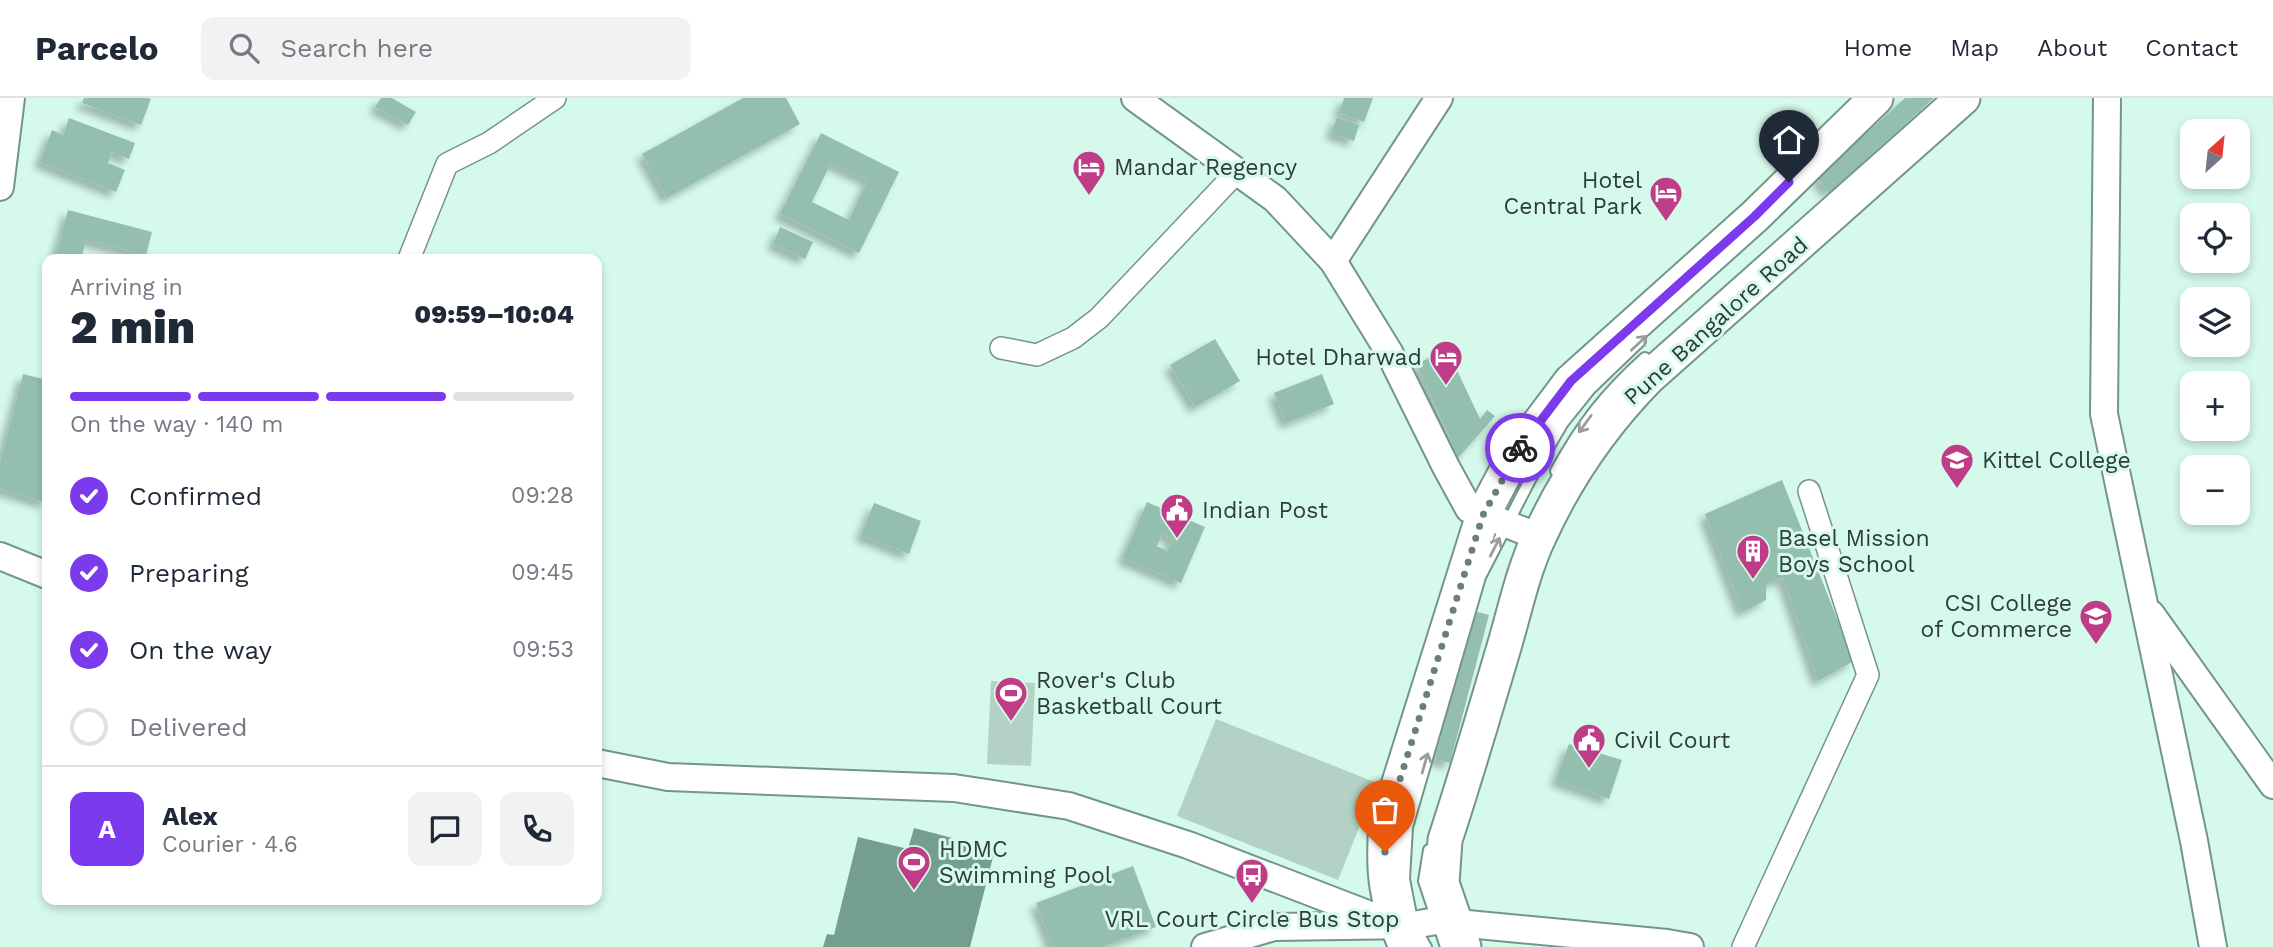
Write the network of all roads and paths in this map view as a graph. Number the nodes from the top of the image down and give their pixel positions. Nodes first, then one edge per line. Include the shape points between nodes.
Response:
1 (11, 98) edge
2 (555, 98) edge
3 (1135, 98) edge
4 (1439, 98) edge
5 (1963, 98) edge
6 (2106, 98) edge
7 (1880, 102) edge
8 (1236, 173) junction
9 (0, 187) edge
10 (1838, 193) dead end
11 (1828, 203) dead end
12 (1756, 231) dead end
13 (411, 254) edge
14 (1333, 261) junction
15 (1651, 331) dead end
16 (1002, 348) dead end
17 (1652, 352) dead end
18 (1549, 482) dead end
19 (1809, 491) dead end
20 (1517, 528) junction
21 (0, 556) edge
22 (42, 573) edge
23 (2144, 604) junction
24 (602, 764) edge
25 (2273, 785) edge
26 (1431, 837) dead end
27 (1430, 935) edge
28 (1205, 947) edge
29 (1690, 947) edge
30 (1744, 947) edge
31 (2213, 947) edge

1 - 9 street
2 - 13 street via 489,143 447,164
3 - 8 street
4 - 14 street
5 - 20 main road, Pune Bangalore Road via 1648,378
6 - 23 street via 2104,414
7 - 12 lane
7 - 20 main road, Pune Bangalore Road via 1571,381 1513,458
8 - 14 street via 1275,199
8 - 16 street via 1099,318 1073,338 1037,355
10 - 11 lane
14 - 20 street via 1389,352 1469,509
20 -> 15 lane via 1562,425 1590,389
17 -> 18 lane via 1604,397
19 - 30 street via 1868,675
20 - 27 main road, Pune Bangalore Road via 1522,584 1445,841 1442,883
27 -> 20 main road, Pune Bangalore Road via 1384,877 1386,824
21 - 22 street
23 - 25 street
23 - 31 street
24 - 27 street via 668,777 954,788 1069,806
26 - 27 lane via 1424,881
27 - 28 street via 1274,927
27 - 29 street

